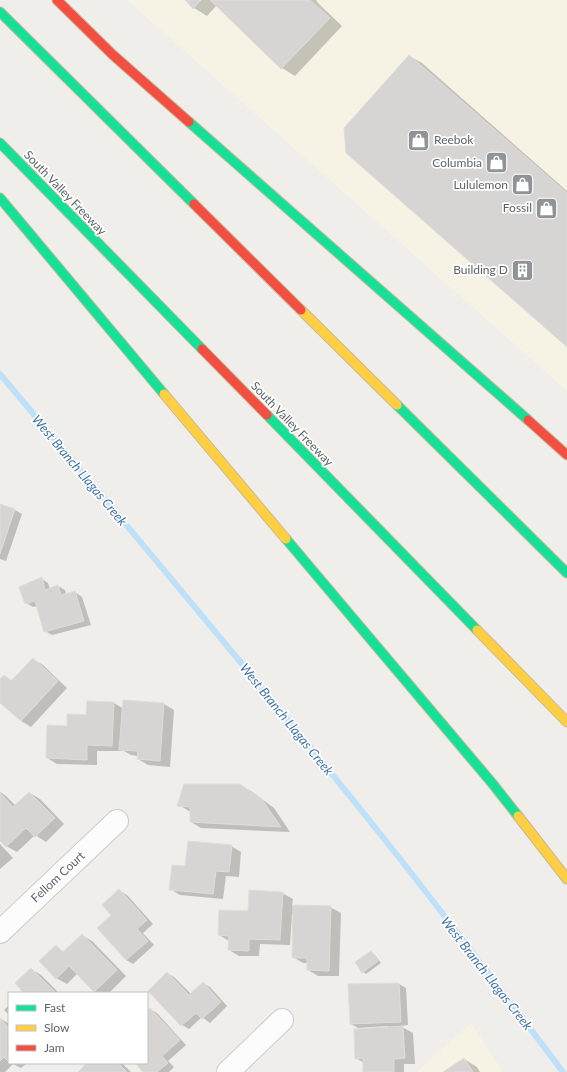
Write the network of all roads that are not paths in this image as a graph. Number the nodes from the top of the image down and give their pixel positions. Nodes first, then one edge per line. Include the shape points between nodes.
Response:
1 (57, 0) edge
2 (0, 12) edge
3 (0, 143) edge
4 (0, 198) edge
5 (567, 455) edge
6 (567, 573) edge
7 (567, 722) edge
8 (117, 821) dead end
9 (567, 879) edge
10 (0, 932) edge
11 (282, 1020) dead end
12 (228, 1072) edge

1 - 5 highway via 113,55
2 - 6 highway
3 - 7 highway, South Valley Freeway
4 - 9 highway via 492,783
8 - 10 street, Fellom Court
11 - 12 street

